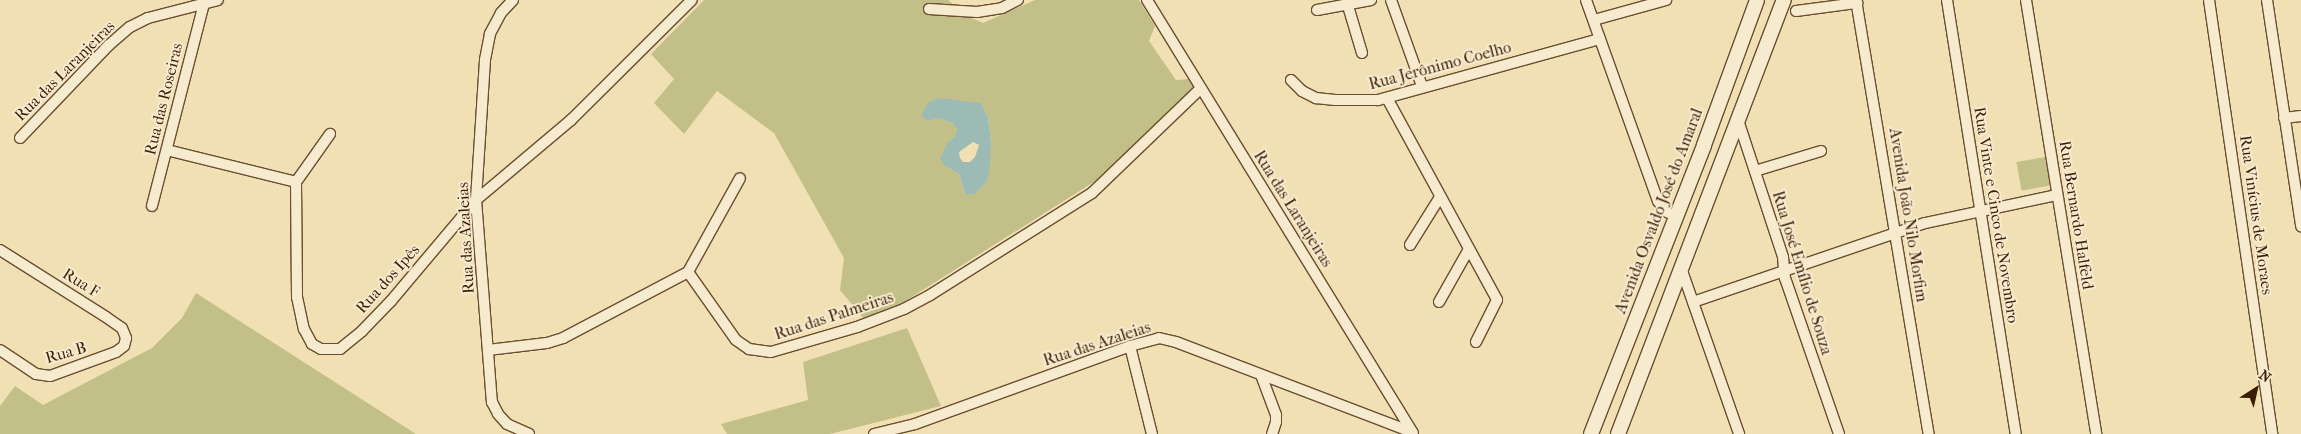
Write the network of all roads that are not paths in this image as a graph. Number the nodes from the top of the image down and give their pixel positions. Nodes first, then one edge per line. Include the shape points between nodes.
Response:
1 (218, 0) edge
2 (513, 0) edge
3 (692, 0) edge
4 (1018, 0) edge
5 (1146, 0) edge
6 (1371, 0) edge
7 (1392, 0) edge
8 (1586, 0) edge
9 (1666, 0) edge
10 (1757, 0) edge
11 (1784, 0) edge
12 (1947, 0) edge
13 (2026, 0) edge
14 (2209, 0) edge
15 (2267, 0) edge
16 (1857, 1) edge
17 (205, 2) edge
18 (1348, 6) junction
19 (929, 9) dead end
20 (1317, 10) dead end
21 (1796, 11) dead end
22 (1594, 20) junction
23 (1600, 39) junction
24 (1362, 53) dead end
25 (1291, 80) dead end
26 (1422, 86) junction
27 (1201, 88) junction
28 (1387, 98) junction
29 (2301, 116) edge
30 (2284, 118) junction
31 (1738, 120) junction
32 (330, 134) dead end
33 (20, 138) dead end
34 (1704, 145) junction
35 (167, 150) junction
36 (1821, 151) dead end
37 (1725, 154) junction
38 (1755, 171) junction
39 (740, 178) dead end
40 (296, 182) junction
41 (2057, 194) junction
42 (1440, 197) junction
43 (476, 200) junction
44 (152, 206) dead end
45 (1980, 210) junction
46 (1675, 216) junction
47 (2301, 226) edge
48 (1895, 234) junction
49 (1694, 235) junction
50 (1410, 245) dead end
51 (1469, 248) junction
52 (0, 250) edge
53 (1681, 268) junction
54 (1785, 270) junction
55 (688, 272) junction
56 (1439, 302) dead end
57 (1693, 302) junction
58 (1476, 342) dead end
59 (1130, 346) junction
60 (0, 350) edge
61 (488, 350) junction
62 (116, 352) joint
63 (1261, 375) junction
64 (1413, 433) edge
65 (529, 434) edge
66 (874, 434) edge
67 (1152, 434) edge
68 (1272, 434) edge
69 (1591, 434) edge
70 (1618, 434) edge
71 (1739, 434) edge
72 (1839, 434) edge
73 (1929, 434) edge
74 (2016, 434) edge
75 (2096, 434) edge
76 (2272, 434) edge

1 - 17 street, Rua das Laranjeiras
2 - 43 street, Rua das Azaleias via 501,13 488,43
3 - 43 street, Rua dos Ipês via 572,120
4 - 19 street via 1002,8 977,12
5 - 27 street, Rua das Laranjeiras
6 - 18 street
7 - 26 street
8 - 22 street
9 - 22 street
10 - 34 main road, Avenida Osvaldo José do Amaral
11 - 31 main road
12 - 45 street, Rua Vinte e Cinco de Novembro
13 - 41 street, Rua Bernardo Halfeld
14 - 76 street, Rua Vinícius de Moraes
15 - 30 street
16 - 21 street
16 - 48 street, Avenida João Nilo Morfim
17 - 33 street, Rua das Laranjeiras via 130,26
17 - 35 street, Rua das Roseiras
18 - 20 street
18 - 24 street
22 - 23 street
23 - 26 street, Rua Jerônimo Coelho
23 - 46 street via 1658,201
25 - 28 street, Rua Jerônimo Coelho via 1316,98
26 - 28 street, Rua Jerônimo Coelho
27 - 55 street, Rua das Palmeiras via 1092,194 930,295 857,327 771,352 749,349 736,340
27 - 64 street, Rua das Laranjeiras
28 - 42 street
29 - 30 street
30 - 47 street
31 - 37 main road
31 - 38 street, Rua José Emílio de Souza
32 - 40 street
34 - 37 main road via 1711,158 1721,158
34 - 46 main road, Avenida Osvaldo José do Amaral
35 - 40 street
35 - 44 street, Rua das Roseiras
36 - 38 street
37 - 49 main road
38 - 54 street, Rua José Emílio de Souza via 1784,257
39 - 55 street
40 - 43 street, Rua dos Ipês via 297,297 307,338 321,349 330,350 340,349 362,331
41 - 45 street
41 - 75 street, Rua Bernardo Halfeld
42 - 50 street
42 - 51 street
43 - 61 street, Rua das Azaleias
45 - 48 street
45 - 74 street, Rua Vinte e Cinco de Novembro
46 - 49 main road via 1689,222
46 - 69 main road, Avenida Osvaldo José do Amaral
48 - 54 street
48 - 73 street, Avenida João Nilo Morfim
49 - 53 main road
51 - 56 street
51 - 58 street via 1497,300
52 - 62 street, Rua F via 122,328 126,338 124,346
53 - 57 street
53 - 70 main road
54 - 57 street
54 - 72 street, Rua José Emílio de Souza via 1785,278
55 - 61 street via 563,338 547,344
57 - 71 street
59 - 63 street, Rua das Azaleias via 1159,338
59 - 66 street, Rua das Azaleias via 915,424
59 - 67 street
60 - 62 street, Rua B via 36,374 50,376
61 - 65 street, Rua das Azaleias via 492,402 507,424
63 - 64 street, Rua das Azaleias
63 - 68 street via 1276,415

